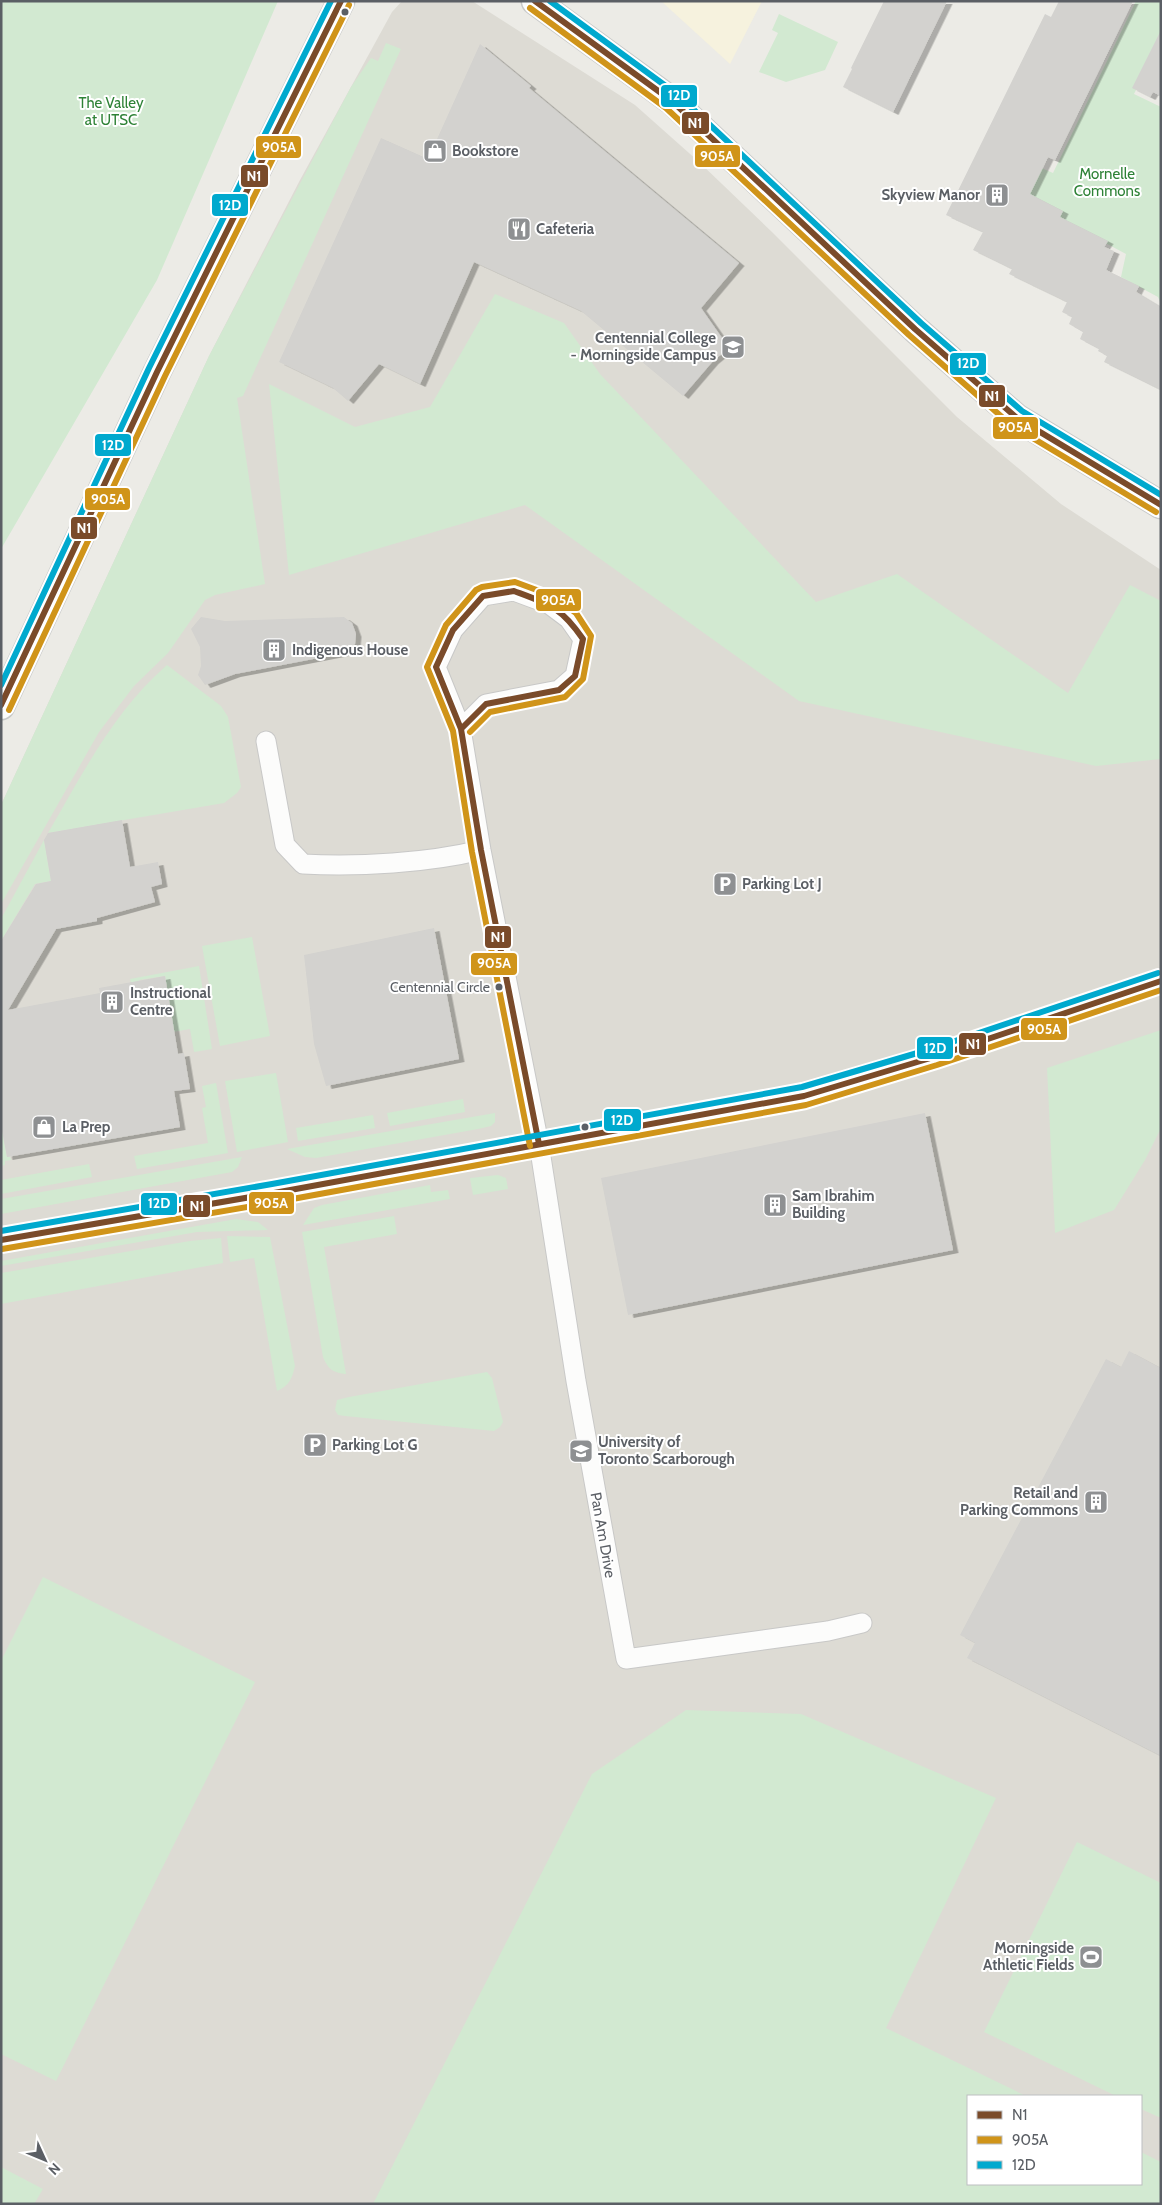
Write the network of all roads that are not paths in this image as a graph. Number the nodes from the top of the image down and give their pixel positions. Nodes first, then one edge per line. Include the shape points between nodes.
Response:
1 (341, 1) edge
2 (535, 1) edge
3 (1161, 505) edge
4 (1, 706) edge
5 (460, 729) junction
6 (266, 741) dead end
7 (481, 850) junction
8 (1161, 982) edge
9 (539, 1144) junction
10 (1, 1240) edge
11 (862, 1623) dead end

1 - 4 main road via 157,372
2 - 3 main road via 672,101 915,329 1017,418
5 - 5 street via 486,704 559,690 575,676 582,639 569,619 549,604 514,591 483,596 474,604 453,630 436,667
5 - 7 street
6 - 7 street via 285,845 303,864 338,866 453,857
7 - 9 street
8 - 9 street via 804,1096
9 - 10 street
9 - 11 street, Pan Am Drive via 576,1381 626,1659 828,1631

